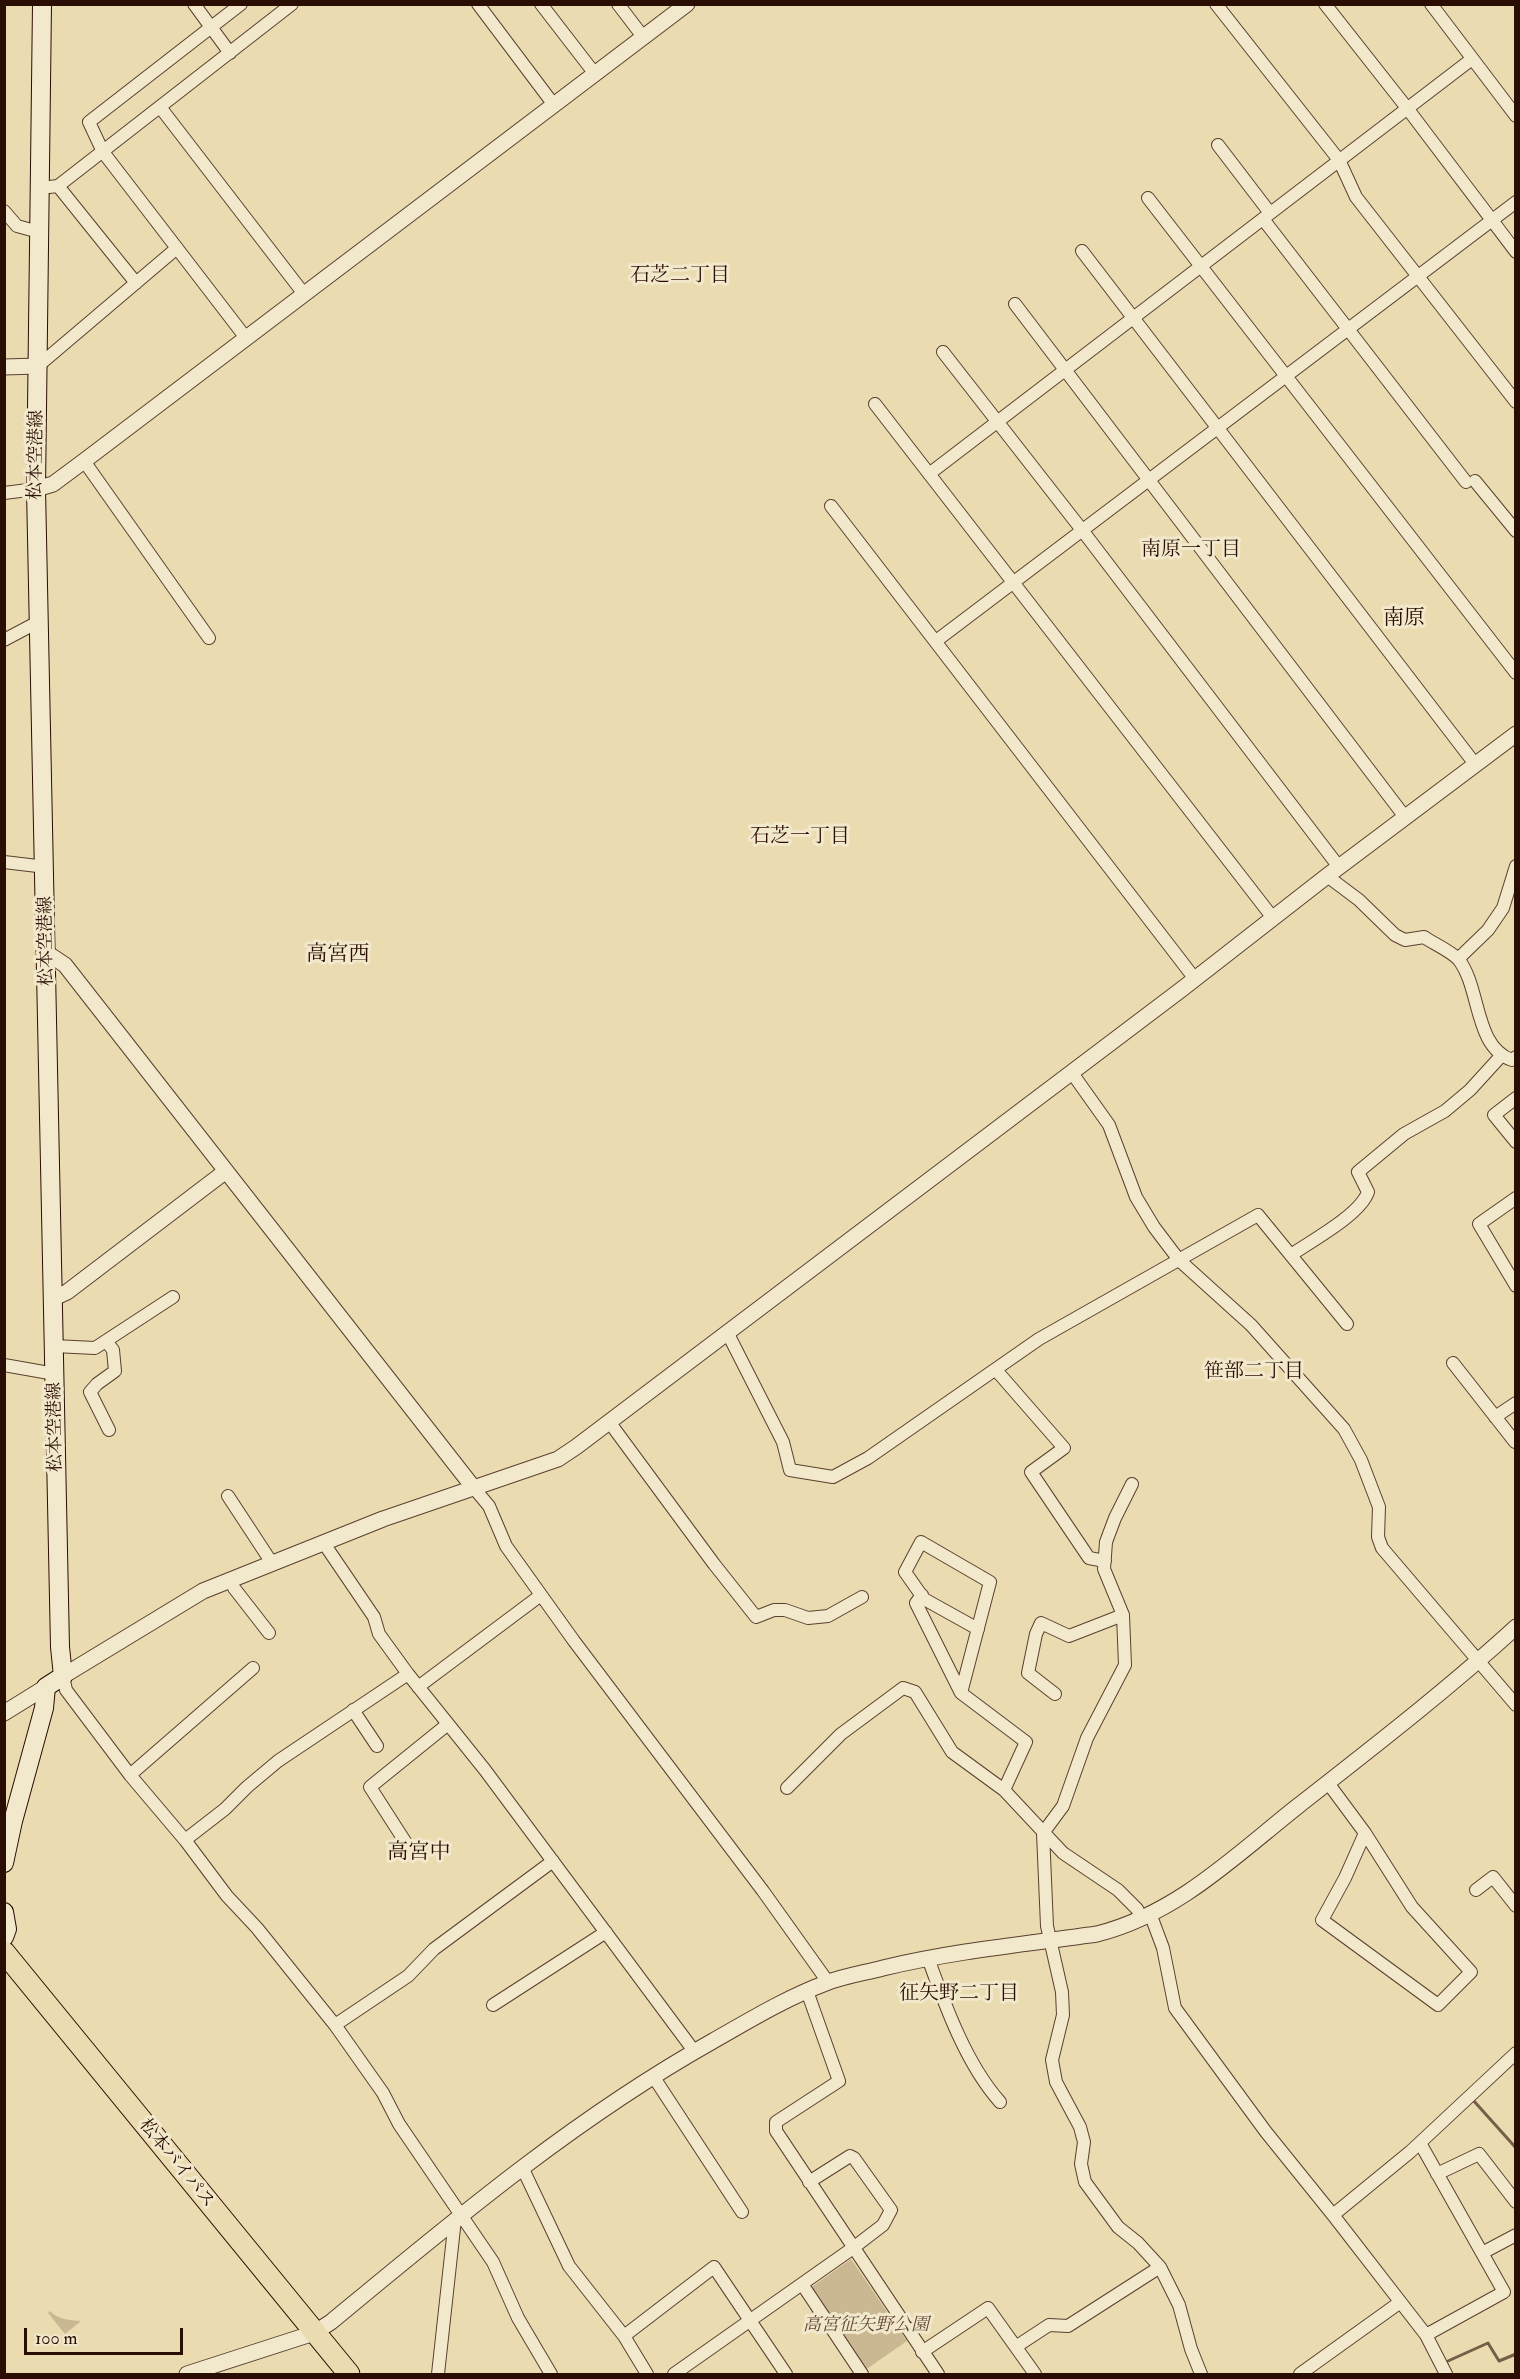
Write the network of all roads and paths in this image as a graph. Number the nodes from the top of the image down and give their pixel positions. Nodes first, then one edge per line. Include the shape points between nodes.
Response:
1 (42, 4) edge
2 (194, 4) edge
3 (241, 4) edge
4 (292, 4) edge
5 (477, 4) edge
6 (541, 4) edge
7 (618, 4) edge
8 (687, 4) edge
9 (1216, 4) edge
10 (1431, 4) edge
11 (1326, 5) edge
12 (212, 27) junction
13 (644, 38) junction
14 (230, 53) junction
15 (1472, 59) junction
16 (595, 74) junction
17 (554, 105) junction
18 (160, 107) junction
19 (1407, 108) junction
20 (1515, 116) edge
21 (1218, 145) dead end
22 (103, 152) junction
23 (1339, 160) junction
24 (49, 187) junction
25 (1148, 198) dead end
26 (1515, 202) edge
27 (4, 211) edge
28 (1267, 216) junction
29 (1491, 220) junction
30 (39, 232) junction
31 (177, 248) junction
32 (1082, 251) dead end
33 (1515, 252) edge
34 (1202, 266) junction
35 (1419, 275) junction
36 (136, 283) junction
37 (304, 294) junction
38 (1015, 304) dead end
39 (1134, 317) junction
40 (1347, 329) junction
41 (246, 338) junction
42 (943, 352) dead end
43 (38, 366) junction
44 (4, 367) edge
45 (1066, 369) junction
46 (1286, 375) junction
47 (1515, 402) edge
48 (875, 404) dead end
49 (996, 423) junction
50 (1217, 428) junction
51 (84, 461) junction
52 (929, 474) junction
53 (1150, 478) junction
54 (36, 489) junction
55 (4, 493) edge
56 (831, 506) dead end
57 (1082, 530) junction
58 (1515, 531) edge
59 (1012, 583) junction
60 (38, 622) junction
61 (209, 638) dead end
62 (4, 640) edge
63 (936, 641) junction
64 (1515, 674) edge
65 (1515, 734) edge
66 (1475, 764) junction
67 (1405, 817) junction
68 (4, 862) edge
69 (1515, 866) edge
70 (46, 867) junction
71 (1333, 871) junction
72 (1273, 918) junction
73 (47, 953) junction
74 (1458, 959) junction
75 (1195, 979) junction
76 (1511, 1059) edge
77 (1072, 1072) junction
78 (1515, 1098) edge
79 (1515, 1142) edge
80 (226, 1171) junction
81 (1515, 1198) edge
82 (1291, 1255) junction
83 (1179, 1260) junction
84 (1512, 1269) edge
85 (1515, 1286) edge
86 (173, 1297) dead end
87 (54, 1298) junction
88 (1347, 1324) dead end
89 (727, 1332) junction
90 (106, 1341) junction
91 (54, 1346) junction
92 (1453, 1363) dead end
93 (4, 1365) edge
94 (996, 1370) junction
95 (55, 1374) junction
96 (1515, 1402) edge
97 (1495, 1417) junction
98 (609, 1423) junction
99 (109, 1430) dead end
100 (1515, 1442) edge
101 (1132, 1484) dead end
102 (473, 1487) junction
103 (228, 1496) dead end
104 (323, 1542) junction
105 (1105, 1561) junction
106 (272, 1563) junction
107 (234, 1588) dead end
108 (541, 1594) junction
109 (922, 1595) junction
110 (862, 1597) dead end
111 (1124, 1615) junction
112 (1515, 1627) edge
113 (978, 1629) junction
114 (269, 1633) dead end
115 (1478, 1661) junction
116 (253, 1668) dead end
117 (408, 1674) junction
118 (63, 1676) junction
119 (46, 1687) junction
120 (418, 1687) junction
121 (961, 1693) junction
122 (1055, 1694) dead end
123 (1515, 1705) edge
124 (353, 1710) junction
125 (4, 1713) edge
126 (448, 1725) junction
127 (377, 1746) dead end
128 (130, 1774) junction
129 (1328, 1783) junction
130 (787, 1788) dead end
131 (1005, 1790) junction
132 (1043, 1833) junction
133 (1365, 1833) junction
134 (185, 1840) junction
135 (406, 1843) dead end
136 (553, 1861) junction
137 (4, 1863) edge
138 (1476, 1890) dead end
139 (1515, 1906) edge
140 (4, 1912) edge
141 (1147, 1917) junction
142 (606, 1932) junction
143 (4, 1937) edge
144 (1050, 1940) junction
145 (4, 1952) edge
146 (928, 1958) junction
147 (828, 1982) junction
148 (807, 1991) junction
149 (494, 2005) dead end
150 (335, 2025) junction
151 (694, 2051) junction
152 (1515, 2053) edge
153 (653, 2076) junction
154 (1000, 2102) dead end
155 (1420, 2143) junction
156 (522, 2167) junction
157 (1437, 2174) junction
158 (809, 2182) junction
159 (1515, 2202) edge
160 (742, 2212) dead end
161 (1333, 2215) junction
162 (458, 2217) junction
163 (1515, 2235) edge
164 (853, 2248) junction
165 (1482, 2253) junction
166 (1160, 2267) junction
167 (802, 2284) junction
168 (1399, 2303) junction
169 (750, 2321) junction
170 (314, 2332) junction
171 (1426, 2335) junction
172 (624, 2336) junction
173 (1017, 2346) junction
174 (921, 2352) junction
175 (187, 2374) edge
176 (349, 2374) edge
177 (438, 2374) edge
178 (551, 2374) edge
179 (647, 2374) edge
180 (674, 2374) edge
181 (786, 2374) edge
182 (862, 2374) edge
183 (938, 2374) edge
184 (1035, 2374) edge
185 (1202, 2374) edge
186 (1300, 2374) edge
187 (1446, 2374) edge

1 - 24 main road, 松本空港線
2 - 12 street
3 - 12 street
4 - 14 street
5 - 17 street
6 - 16 street
7 - 13 street
8 - 13 street
9 - 23 street
10 - 15 street
11 - 19 street
12 - 14 street
12 - 22 street via 89,122
13 - 16 street
14 - 18 street
15 - 19 street
15 - 20 street
16 - 17 street
17 - 37 street
18 - 22 street
18 - 37 street
19 - 23 street
19 - 29 street
21 - 28 street
22 - 24 street
22 - 31 street
23 - 28 street
23 - 35 street via 1356,197
24 - 30 main road, 松本空港線
24 - 36 street
25 - 34 street
26 - 29 street
27 - 30 street via 17,226
28 - 34 street
28 - 40 street
29 - 33 street
29 - 35 street
30 - 43 main road, 松本空港線
31 - 36 street
31 - 41 street
32 - 39 street
34 - 39 street
34 - 46 street
35 - 40 street
35 - 47 street
36 - 43 street
37 - 41 street
38 - 45 street
39 - 45 street
39 - 50 street
40 - 46 street
40 - 58 street
41 - 51 street
42 - 49 street
43 - 44 street
43 - 54 main road, 松本空港線
45 - 49 street
45 - 53 street
46 - 50 street
46 - 64 street
48 - 52 street
49 - 52 street
49 - 57 street
50 - 53 street
50 - 66 street
51 - 54 street via 53,484
51 - 61 street
52 - 59 street
53 - 57 street
53 - 67 street
54 - 55 street
54 - 60 main road, 松本空港線
56 - 63 street
57 - 59 street
57 - 71 street
59 - 63 street
59 - 72 street
60 - 62 street
60 - 70 main road, 松本空港線
63 - 75 street
65 - 66 street
66 - 67 street
67 - 71 street
68 - 70 street
69 - 74 street via 1503,908 1488,930
70 - 73 main road, 松本空港線
71 - 72 street
71 - 74 street via 1395,935 1405,940 1424,937
72 - 75 street
73 - 80 street via 65,965
73 - 87 main road, 松本空港線
74 - 76 street via 1472,984 1482,1029
75 - 77 street
76 - 82 street via 1445,1111 1404,1134 1358,1172 1368,1192 1365,1199
77 - 83 street via 1109,1125 1136,1197
77 - 89 street
78 - 79 street via 1494,1115
80 - 87 street
80 - 102 street
81 - 84 street via 1479,1224
82 - 83 street via 1258,1215
82 - 88 street
83 - 94 street via 1040,1340
83 - 115 street via 1251,1325 1344,1429 1379,1507 1378,1537 1382,1548
84 - 85 street
86 - 90 street
87 - 91 main road, 松本空港線
89 - 94 street via 783,1442 790,1470 833,1477 868,1458
89 - 98 street
90 - 91 street via 95,1348
90 - 99 street via 113,1350 116,1371 90,1392
91 - 95 main road, 松本空港線
92 - 97 street
93 - 95 street
94 - 105 street via 1064,1448 1031,1472 1089,1558
95 - 118 main road, 松本空港線
96 - 97 street
97 - 100 street
98 - 102 street via 558,1459
98 - 110 street via 756,1617 774,1610 808,1618 828,1616
101 - 105 street via 1106,1542
102 - 104 street
102 - 108 street via 489,1506 506,1546
103 - 106 street
104 - 106 street
104 - 117 street
105 - 111 street via 1104,1569
106 - 118 street via 203,1591
107 - 114 street
108 - 120 street
108 - 147 street
109 - 113 street
109 - 113 street via 905,1572 921,1542 990,1582
109 - 121 street via 916,1603
111 - 122 street via 1069,1636 1041,1623 1028,1673
111 - 132 street via 1125,1665 1087,1738 1062,1806
112 - 115 street
113 - 121 street
115 - 123 street
115 - 129 street
116 - 128 street
117 - 120 street
117 - 124 street
118 - 119 main road
118 - 128 street via 66,1690
119 - 125 street
119 - 137 main road
120 - 126 street
121 - 131 street via 1026,1742
124 - 127 street
124 - 134 street via 278,1761
126 - 135 street via 370,1787
126 - 136 street
128 - 134 street
129 - 133 street
129 - 141 street via 1195,1888
130 - 131 street via 841,1734 903,1688 915,1692 952,1752
131 - 132 street
132 - 141 street
132 - 144 street
133 - 133 street via 1412,1907 1471,1972 1438,2005 1322,1920
134 - 150 street
136 - 142 street
136 - 150 street via 434,1949 408,1977
138 - 139 street via 1493,1877
140 - 143 main road
141 - 144 street via 1097,1934
141 - 161 street via 1163,1948 1175,2008
142 - 149 street
142 - 151 street
144 - 146 street
144 - 166 street via 1063,2015 1052,2060 1056,2082 1080,2127 1085,2182 1119,2227
145 - 170 highway, 松本バイパス
146 - 147 street
146 - 154 street via 965,2047
147 - 148 street
148 - 151 street
148 - 158 street via 839,2081 776,2122 776,2131
150 - 162 street via 383,2093
151 - 153 street
152 - 155 street
153 - 156 street
153 - 160 street
155 - 157 street
155 - 161 street
156 - 162 street
156 - 172 street via 569,2266
157 - 159 street via 1479,2154
157 - 165 street
158 - 164 street
158 - 164 street via 850,2156 891,2210 883,2225
161 - 168 street
162 - 170 street
162 - 177 street
162 - 178 street via 493,2262 518,2318
163 - 165 street
164 - 167 street
164 - 174 street
165 - 171 street via 1504,2292
166 - 173 street via 1068,2326 1049,2325
166 - 185 street via 1179,2306
167 - 169 street
167 - 182 street
168 - 171 street
168 - 186 street
169 - 172 street via 714,2266
169 - 180 street
169 - 181 street
170 - 175 street
170 - 176 highway, 松本バイパス
171 - 187 street
172 - 179 street
173 - 174 street via 988,2308
173 - 184 street
174 - 183 street

